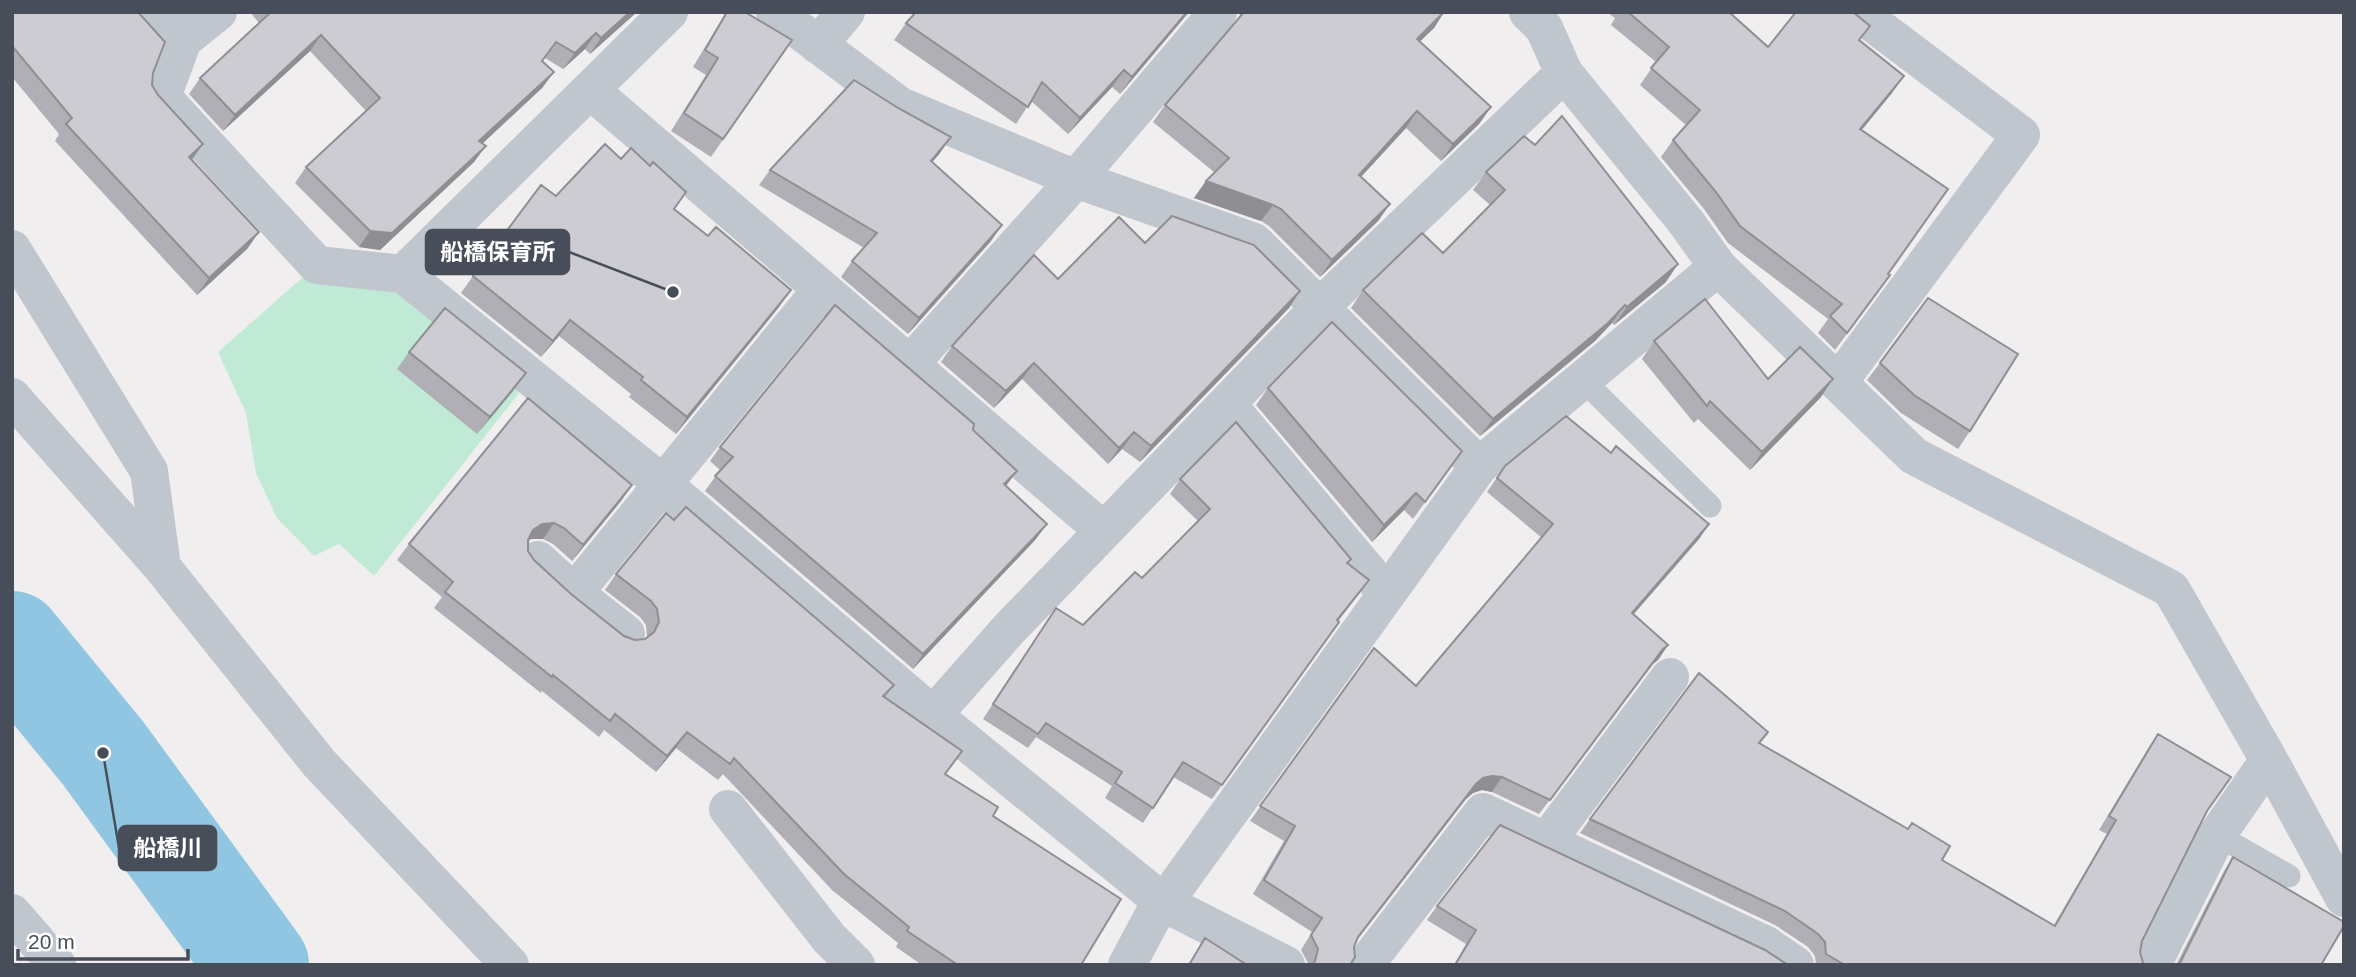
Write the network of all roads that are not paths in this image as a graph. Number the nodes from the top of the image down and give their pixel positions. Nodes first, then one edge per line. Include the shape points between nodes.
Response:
1 (218, 12) edge
2 (669, 12) edge
3 (775, 12) edge
4 (846, 12) edge
5 (1218, 12) edge
6 (1528, 12) edge
7 (1858, 12) edge
8 (172, 26) edge
9 (818, 44) junction
10 (1564, 73) junction
11 (590, 90) junction
12 (1076, 179) junction
13 (12, 249) edge
14 (1718, 267) junction
15 (403, 274) junction
16 (822, 289) junction
17 (1320, 307) junction
18 (910, 364) junction
19 (1583, 380) junction
20 (1839, 383) junction
21 (12, 397) edge
22 (1227, 404) junction
23 (1479, 466) junction
24 (663, 484) junction
25 (1710, 506) dead end
26 (1104, 531) junction
27 (538, 560) edge
28 (162, 567) junction
29 (574, 593) junction
30 (1387, 594) junction
31 (626, 634) edge
32 (1670, 677) dead end
33 (933, 715) junction
34 (2269, 760) junction
35 (728, 809) dead end
36 (2217, 835) junction
37 (1546, 842) junction
38 (2289, 876) dead end
39 (2344, 898) edge
40 (1164, 903) junction
41 (12, 913) edge
42 (57, 965) edge
43 (510, 965) edge
44 (856, 965) edge
45 (1127, 965) edge
46 (1286, 965) edge
47 (1365, 965) edge
48 (1795, 965) edge
49 (2152, 965) edge

1 - 8 street
2 - 11 street
3 - 9 street
4 - 9 street
5 - 12 street
6 - 10 street via 1544,29
7 - 20 street via 2021,135
8 - 15 street via 162,97 317,265
9 - 12 street via 900,106
10 - 14 street
10 - 17 street
11 - 15 street
11 - 16 street
12 - 17 street via 1254,242
12 - 18 street
13 - 28 street via 149,471
14 - 19 street
14 - 20 street
15 - 24 street
16 - 18 street
16 - 24 street
17 - 22 street
17 - 23 street
18 - 26 street
19 - 23 street
19 - 25 lane
20 - 34 street via 1914,456 2171,589
21 - 28 street
22 - 26 street
22 - 30 street
23 - 30 street
24 - 29 street
24 - 33 street
26 - 33 street
27 - 29 street
28 - 43 street via 319,763
29 - 31 street
30 - 40 street
32 - 37 street
33 - 40 street
34 - 36 street
34 - 39 street
35 - 44 street via 828,938
36 - 38 lane
36 - 49 street
37 - 47 street via 1483,812
37 - 48 street via 1766,945
40 - 45 street
40 - 46 street
41 - 42 street

